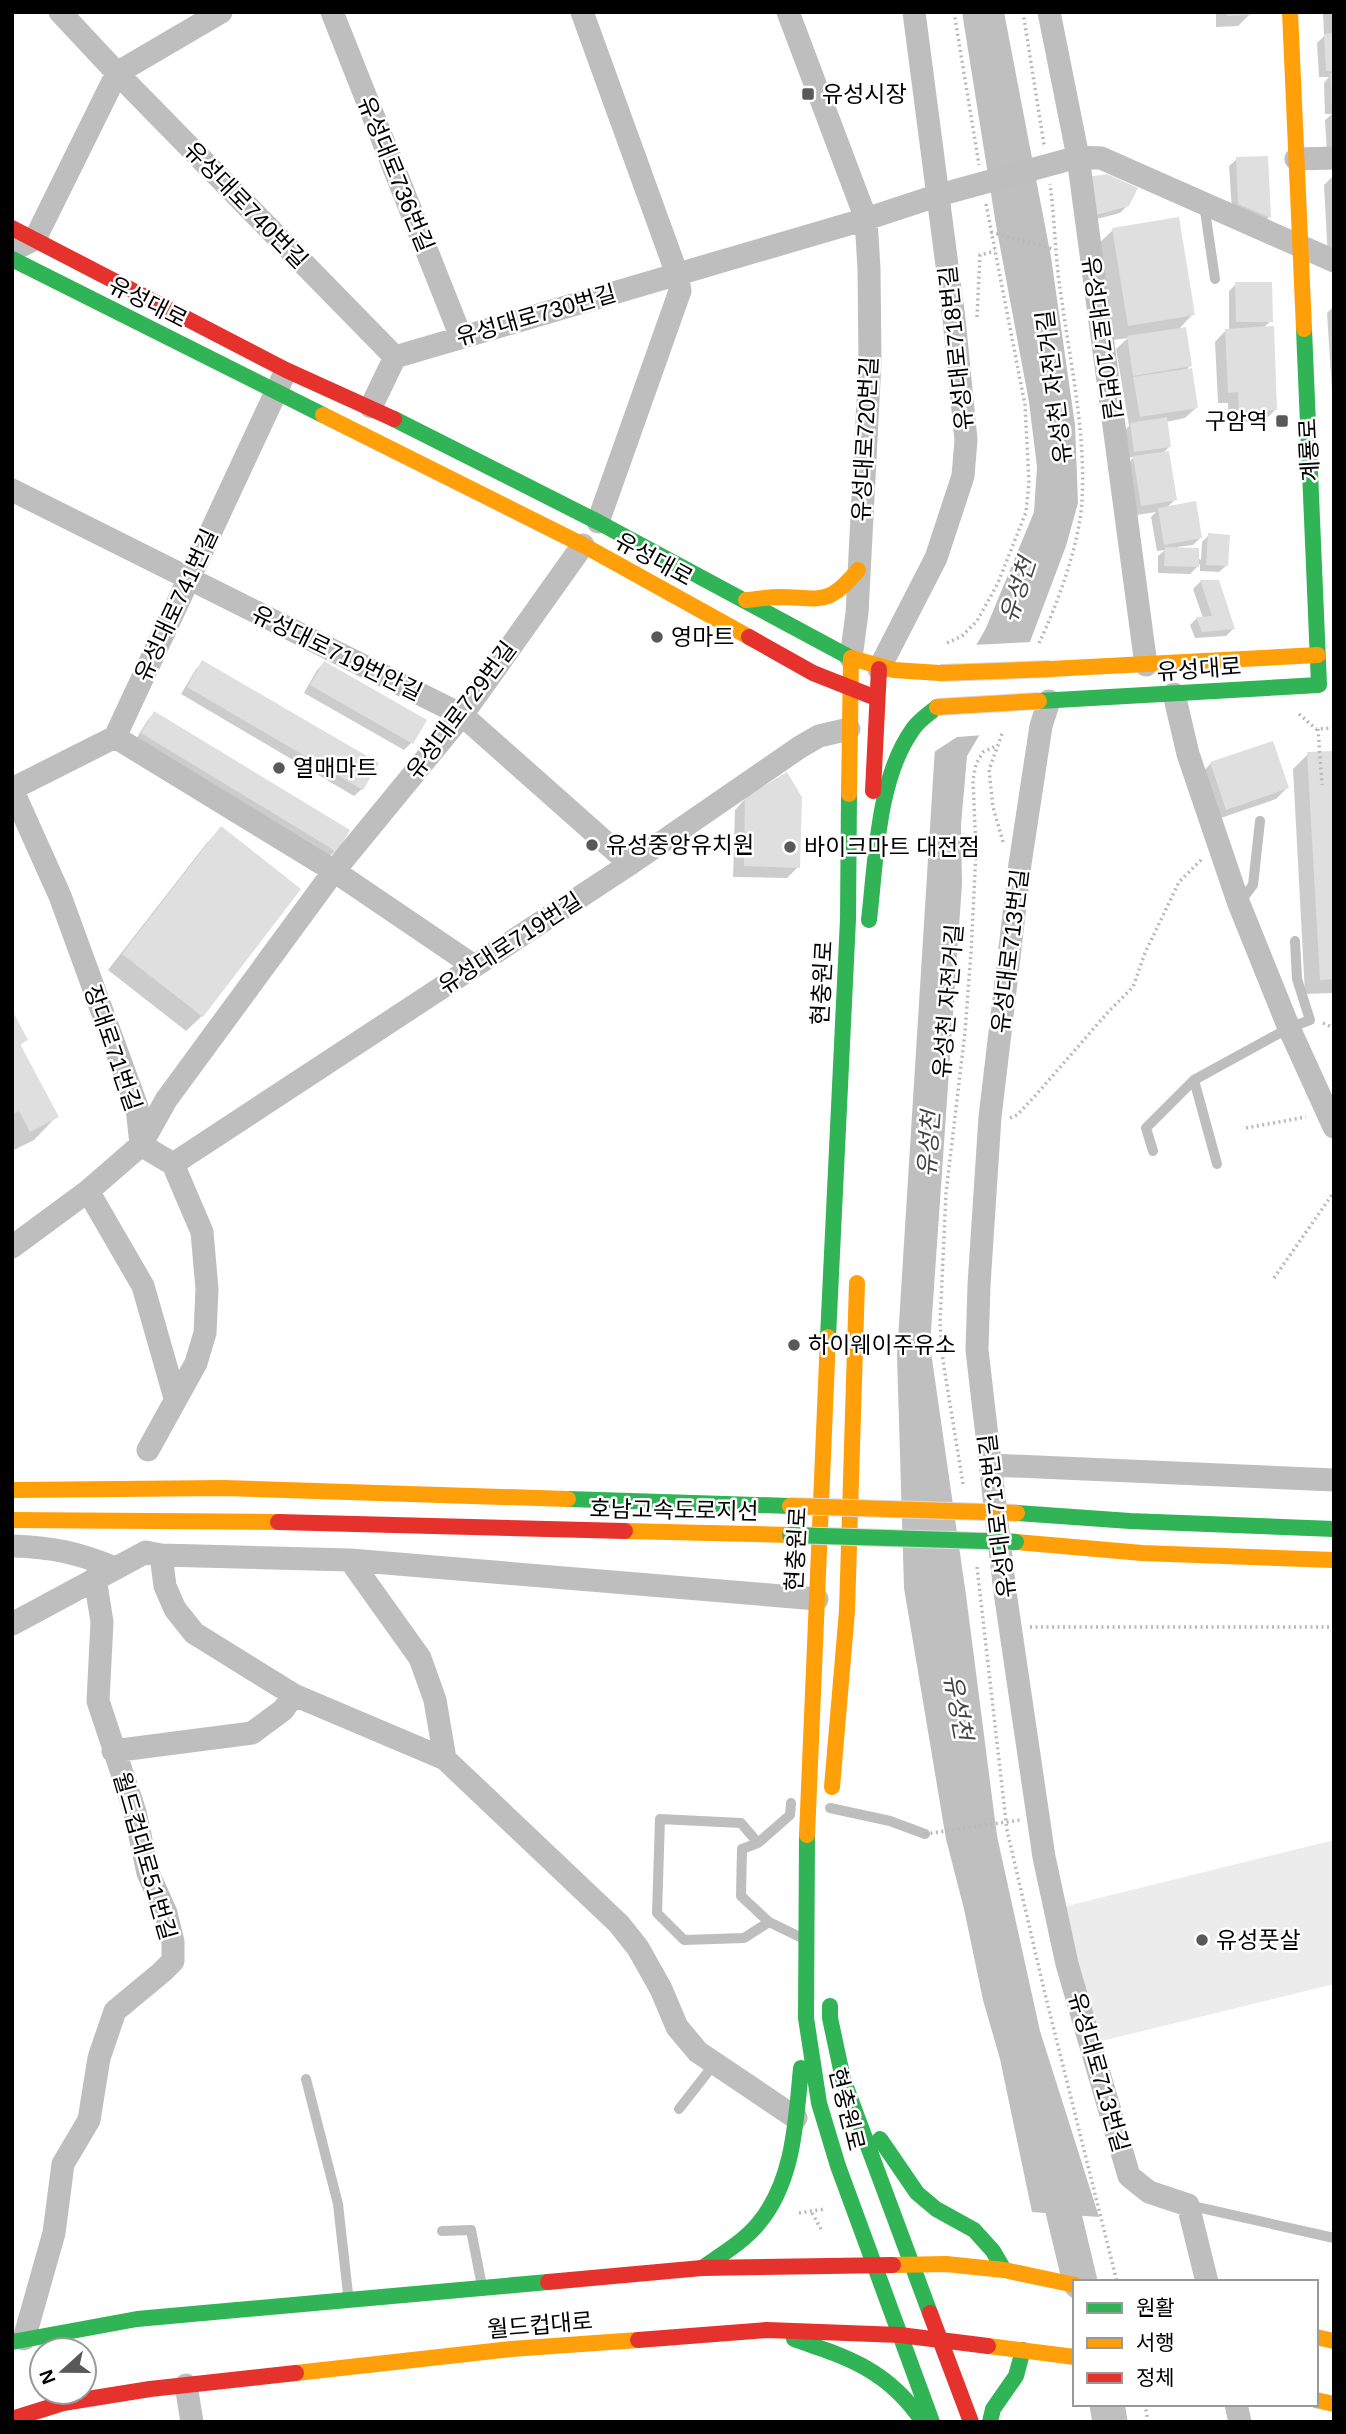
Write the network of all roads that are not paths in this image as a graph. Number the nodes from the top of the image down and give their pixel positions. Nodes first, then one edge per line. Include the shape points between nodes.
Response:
1 (60, 12) edge
2 (220, 12) edge
3 (332, 12) edge
4 (582, 12) edge
5 (788, 12) edge
6 (914, 12) edge
7 (1049, 12) edge
8 (1290, 12) edge
9 (117, 73) junction
10 (1078, 157) junction
11 (1296, 159) junction
12 (1334, 159) edge
13 (939, 195) junction
14 (1204, 204) junction
15 (866, 219) junction
16 (12, 228) edge
17 (35, 239) junction
18 (1300, 246) junction
19 (12, 251) edge
20 (12, 259) edge
21 (1334, 261) edge
22 (677, 274) junction
23 (1215, 279) dead end
24 (461, 337) junction
25 (395, 357) junction
26 (286, 370) junction
27 (276, 392) junction
28 (371, 407) junction
29 (12, 490) edge
30 (597, 522) junction
31 (583, 545) junction
32 (858, 570) junction
33 (188, 579) junction
34 (744, 600) junction
35 (1326, 655) edge
36 (851, 658) junction
37 (1146, 665) junction
38 (879, 668) junction
39 (1326, 684) edge
40 (850, 690) junction
41 (1174, 694) junction
42 (883, 700) junction
43 (1044, 701) junction
44 (913, 705) dead end
45 (937, 707) junction
46 (462, 715) junction
47 (849, 729) junction
48 (115, 737) junction
49 (12, 789) edge
50 (1260, 821) dead end
51 (630, 864) junction
52 (334, 871) junction
53 (1238, 904) junction
54 (1295, 941) dead end
55 (474, 966) junction
56 (1289, 1028) junction
57 (1194, 1080) junction
58 (1331, 1120) edge
59 (142, 1145) junction
60 (1153, 1151) dead end
61 (173, 1164) junction
62 (1217, 1164) dead end
63 (88, 1191) junction
64 (17, 1239) edge
65 (858, 1265) dead end
66 (175, 1398) junction
67 (148, 1450) dead end
68 (992, 1465) junction
69 (1334, 1480) edge
70 (12, 1490) edge
71 (12, 1520) edge
72 (1334, 1528) edge
73 (12, 1546) edge
74 (151, 1548) junction
75 (350, 1560) junction
76 (1334, 1560) edge
77 (105, 1573) junction
78 (817, 1599) junction
79 (12, 1624) edge
80 (294, 1695) junction
81 (113, 1751) junction
82 (809, 1752) junction
83 (445, 1759) junction
84 (798, 1772) dead end
85 (792, 1793) dead end
86 (830, 1815) joint
87 (925, 1834) road end
88 (758, 1843) junction
89 (769, 1922) junction
90 (805, 1939) junction
91 (829, 1992) dead end
92 (806, 2018) junction
93 (715, 2063) junction
94 (306, 2079) dead end
95 (843, 2079) junction
96 (679, 2109) dead end
97 (796, 2118) junction
98 (1188, 2205) junction
99 (442, 2231) dead end
100 (1334, 2238) edge
101 (874, 2264) junction
102 (912, 2264) junction
103 (702, 2268) junction
104 (1004, 2270) junction
105 (1207, 2280) edge
106 (1073, 2285) edge
107 (482, 2287) junction
108 (349, 2300) junction
109 (767, 2330) junction
110 (900, 2335) junction
111 (940, 2340) junction
112 (18, 2341) edge
113 (1023, 2350) junction
114 (1073, 2357) edge
115 (186, 2385) junction
116 (12, 2419) edge
117 (192, 2422) edge
118 (923, 2422) edge
119 (932, 2422) edge
120 (971, 2422) edge
121 (990, 2422) edge

1 - 9 street, 유성대로740번길
2 - 9 street
3 - 24 street, 유성대로736번길
4 - 22 street
5 - 15 street, 유성대로720번길
6 - 13 street, 유성대로718번길
7 - 10 street, 유성대로710번길
8 - 11 main road, 계룡로
9 - 17 street
9 - 25 street, 유성대로740번길
10 - 13 street, bridge
10 - 14 street via 1101,158
10 - 37 street, 유성대로710번길
11 - 12 street
11 - 18 main road, 계룡로
13 - 15 street
13 - 38 street, 유성대로718번길 via 966,440 963,476 936,558
14 - 18 street
14 - 23 lane
15 - 22 street
15 - 32 street, 유성대로720번길 via 870,362
16 - 17 main road, 유성대로
17 - 19 street
17 - 26 main road, 유성대로
18 - 21 street
18 - 35 main road, 계룡로
20 - 27 main road, 유성대로
22 - 24 street, 유성대로730번길
22 - 30 street via 680,291
24 - 25 street, 유성대로730번길
25 - 28 street
26 - 27 street, 유성대로741번길
26 - 28 main road, 유성대로
27 - 31 main road, 유성대로
27 - 33 street, 유성대로741번길
28 - 30 main road, 유성대로
29 - 33 street, 유성대로719번안길
30 - 34 main road, 유성대로
31 - 40 main road, 유성대로 via 803,670
31 - 46 street, 유성대로729번길
32 - 34 main road via 843,589 825,600
32 - 36 street, 유성대로720번길
33 - 46 street, 유성대로719번안길
33 - 48 street, 유성대로741번길
34 - 36 main road, 유성대로
35 - 37 main road, 유성대로
35 - 39 main road, 유성대로
36 - 38 main road, 유성대로
36 - 40 main road, 현충원로
37 - 38 main road, 유성대로, bridge via 940,673
38 - 42 main road
39 - 41 main road, 유성대로
40 - 42 main road, 유성대로
40 - 47 main road, 현충원로
41 - 43 main road, 유성대로
41 - 53 street via 1188,754
42 - 45 main road via 869,927 884,819 901,748
43 - 45 main road, 유성대로, bridge
43 - 68 street, 유성대로713번길 via 990,1117 977,1350
44 - 45 main road, 유성대로
46 - 51 street, 유성대로719번안길
46 - 52 street, 유성대로729번길
47 - 51 street, 유성대로719번길 via 819,736 800,747
47 - 78 main road, 현충원로 via 848,919
48 - 49 street
48 - 52 street
49 - 59 street, 장대로71번길 via 60,896 137,1107
50 - 53 lane via 1253,885
51 - 55 street, 유성대로719번길
52 - 55 street
52 - 59 street, 유성대로729번길 via 166,1100
53 - 56 street
54 - 56 lane via 1297,979 1310,1020
55 - 61 street, 유성대로719번길
56 - 57 lane
56 - 58 street
57 - 60 lane via 1146,1128
57 - 62 lane
59 - 61 street
59 - 63 street, 유성대로729번길
61 - 66 street via 202,1232 207,1289 205,1333 196,1363
63 - 64 street, 유성대로729번길
63 - 66 street via 143,1286
65 - 86 main road via 846,1611
66 - 67 street
68 - 69 street
68 - 98 street, 유성대로713번길 via 1005,1592 1044,1857 1067,1964 1129,2176 1149,2192
70 - 72 main road, 호남고속도로지선, bridge via 224,1488 1017,1513
71 - 76 main road, 호남고속도로지선, bridge via 790,1535
73 - 77 street via 79,1554
74 - 75 street
74 - 77 street
74 - 80 street via 175,1609 194,1633
75 - 78 street
75 - 83 street via 420,1658 435,1700
77 - 79 street
77 - 81 street, 월드컵대로51번길 via 97,1701
78 - 82 main road, 현충원로
80 - 81 street, 월드컵대로51번길 via 283,1710 252,1733
80 - 83 street
81 - 112 street, 월드컵대로51번길 via 135,1812 148,1873 166,1913 173,1961 115,2011 99,2058 89,2120 63,2164 54,2233
82 - 84 lane
82 - 90 main road, 현충원로
83 - 93 street via 619,1924 638,1948 677,2027 698,2052
85 - 88 lane via 790,1815
86 - 87 lane via 890,1821
88 - 89 lane via 742,1849 741,1896
88 - 89 lane via 741,1823 660,1819 657,1913 684,1940 744,1938
89 - 90 lane
90 - 92 main road, 현충원로
91 - 95 main road, 현충원로
92 - 97 main road
92 - 101 main road, 현충원로 via 819,2103
93 - 96 lane
93 - 97 street
94 - 108 lane via 338,2204
95 - 102 main road, 현충원로
95 - 104 main road via 917,2193 974,2231
97 - 103 main road via 770,2207 735,2246
98 - 100 lane
98 - 105 street
99 - 107 lane via 471,2230
101 - 102 main road, 월드컵대로
101 - 103 main road, 월드컵대로
101 - 110 main road, 현충원로
102 - 104 main road, 월드컵대로
102 - 111 main road, 현충원로
103 - 107 main road, 월드컵대로
104 - 106 main road, 월드컵대로
107 - 108 main road, 월드컵대로
108 - 112 main road, 월드컵대로 via 138,2319
109 - 110 main road, 월드컵대로
109 - 115 main road, 월드컵대로 via 511,2349
109 - 118 main road via 880,2375
110 - 111 main road, 월드컵대로
110 - 119 main road, 현충원로
111 - 113 main road, 월드컵대로
111 - 120 main road, 현충원로
113 - 114 main road, 월드컵대로
113 - 121 main road via 1016,2376 993,2409
115 - 116 main road, 월드컵대로 via 63,2403
115 - 117 street

